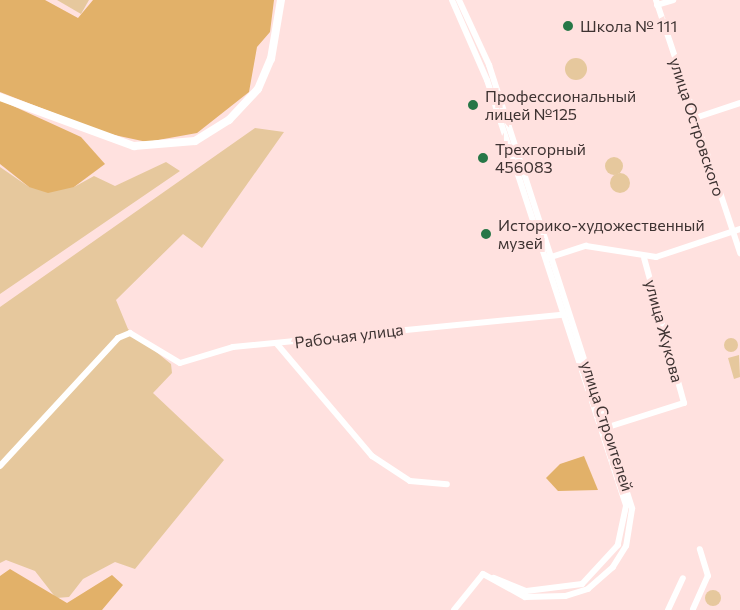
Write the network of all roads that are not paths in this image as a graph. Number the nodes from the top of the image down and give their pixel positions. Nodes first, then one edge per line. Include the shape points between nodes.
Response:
1 (281, 0) edge
2 (452, 0) edge
3 (459, 0) edge
4 (673, 0) edge
5 (657, 3) edge
6 (0, 97) edge
7 (740, 103) edge
8 (695, 118) junction
9 (736, 230) edge
10 (740, 253) edge
11 (548, 258) junction
12 (644, 258) junction
13 (567, 314) junction
14 (277, 344) junction
15 (605, 428) junction
16 (0, 466) edge
17 (447, 484) dead end
18 (700, 549) dead end
19 (683, 578) dead end
20 (693, 609) edge
21 (454, 610) edge
22 (668, 610) edge

1 - 6 main road via 271,59 258,89 229,120 195,141 134,146
2 - 11 street, улица Строителей via 481,62
3 - 11 street, улица Строителей via 489,65
4 - 5 street
5 - 8 street, улица Островского
7 - 8 street
8 - 9 street, улица Островского
9 - 10 street, улица Островского
9 - 12 street
11 - 12 street via 586,246
11 - 13 street, улица Строителей
12 - 15 street, улица Жукова via 684,403
13 - 14 street, Рабочая улица
13 - 15 street, улица Строителей
14 - 16 street, Рабочая улица via 233,347 180,363 138,334 118,338
14 - 17 street via 372,456 410,481
15 - 21 street, улица Строителей via 624,496 624,526 606,564 589,580 565,593 526,591 483,574
18 - 20 street via 708,576
19 - 22 street

